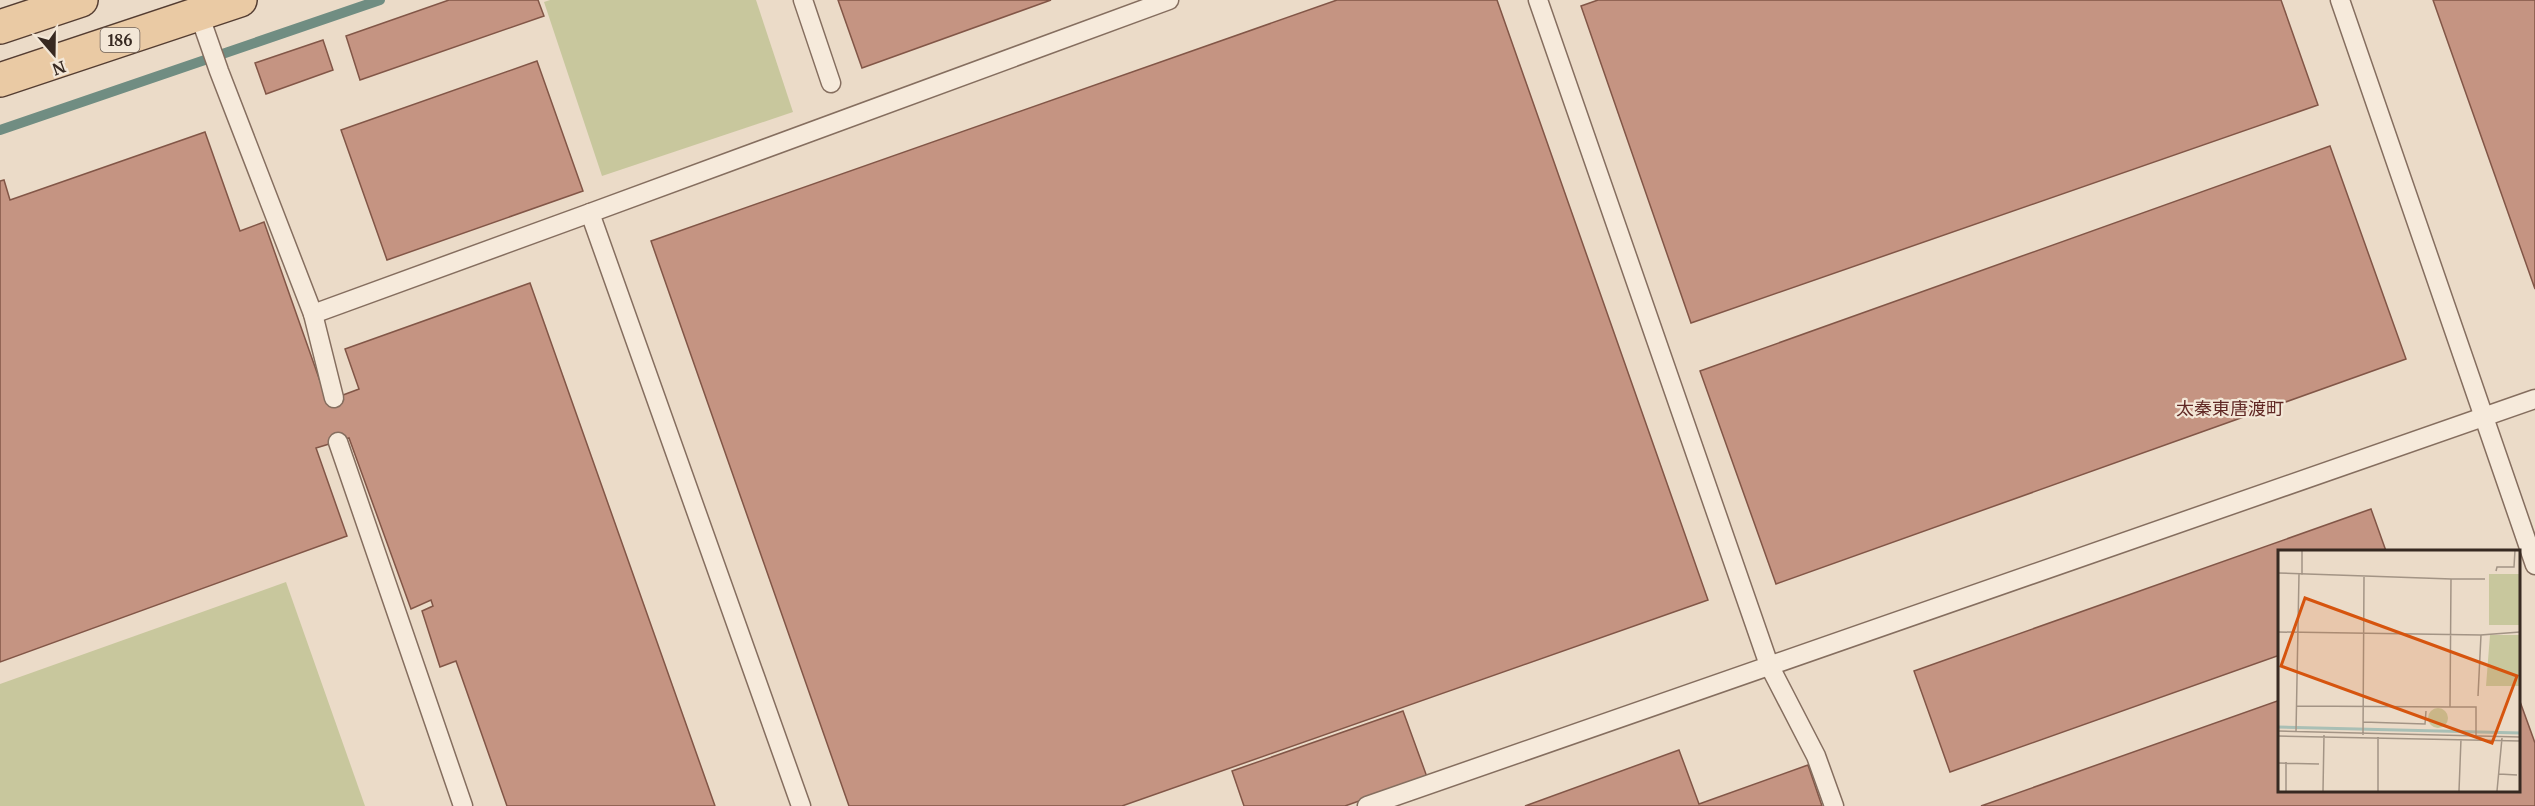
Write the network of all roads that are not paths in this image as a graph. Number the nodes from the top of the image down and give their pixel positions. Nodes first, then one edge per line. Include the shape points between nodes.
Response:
1 (81, 0) edge
2 (240, 0) edge
3 (803, 0) edge
4 (1169, 0) edge
5 (1538, 0) edge
6 (2340, 0) edge
7 (199, 14) junction
8 (0, 27) edge
9 (0, 80) edge
10 (831, 83) dead end
11 (590, 213) junction
12 (313, 314) junction
13 (333, 398) dead end
14 (2535, 399) edge
15 (2484, 416) junction
16 (338, 442) dead end
17 (2535, 565) edge
18 (1769, 665) junction
19 (463, 806) edge
20 (801, 806) edge
21 (1367, 806) edge
22 (1834, 806) edge

1 - 8 main road
2 - 7 main road, 186
3 - 10 lane
4 - 11 lane
5 - 18 lane
6 - 15 lane
7 - 9 main road, 186
7 - 12 lane
11 - 12 lane
11 - 20 lane
12 - 13 lane
14 - 15 lane
15 - 17 lane
15 - 18 lane
16 - 19 lane
18 - 21 lane
18 - 22 lane via 1816,756

